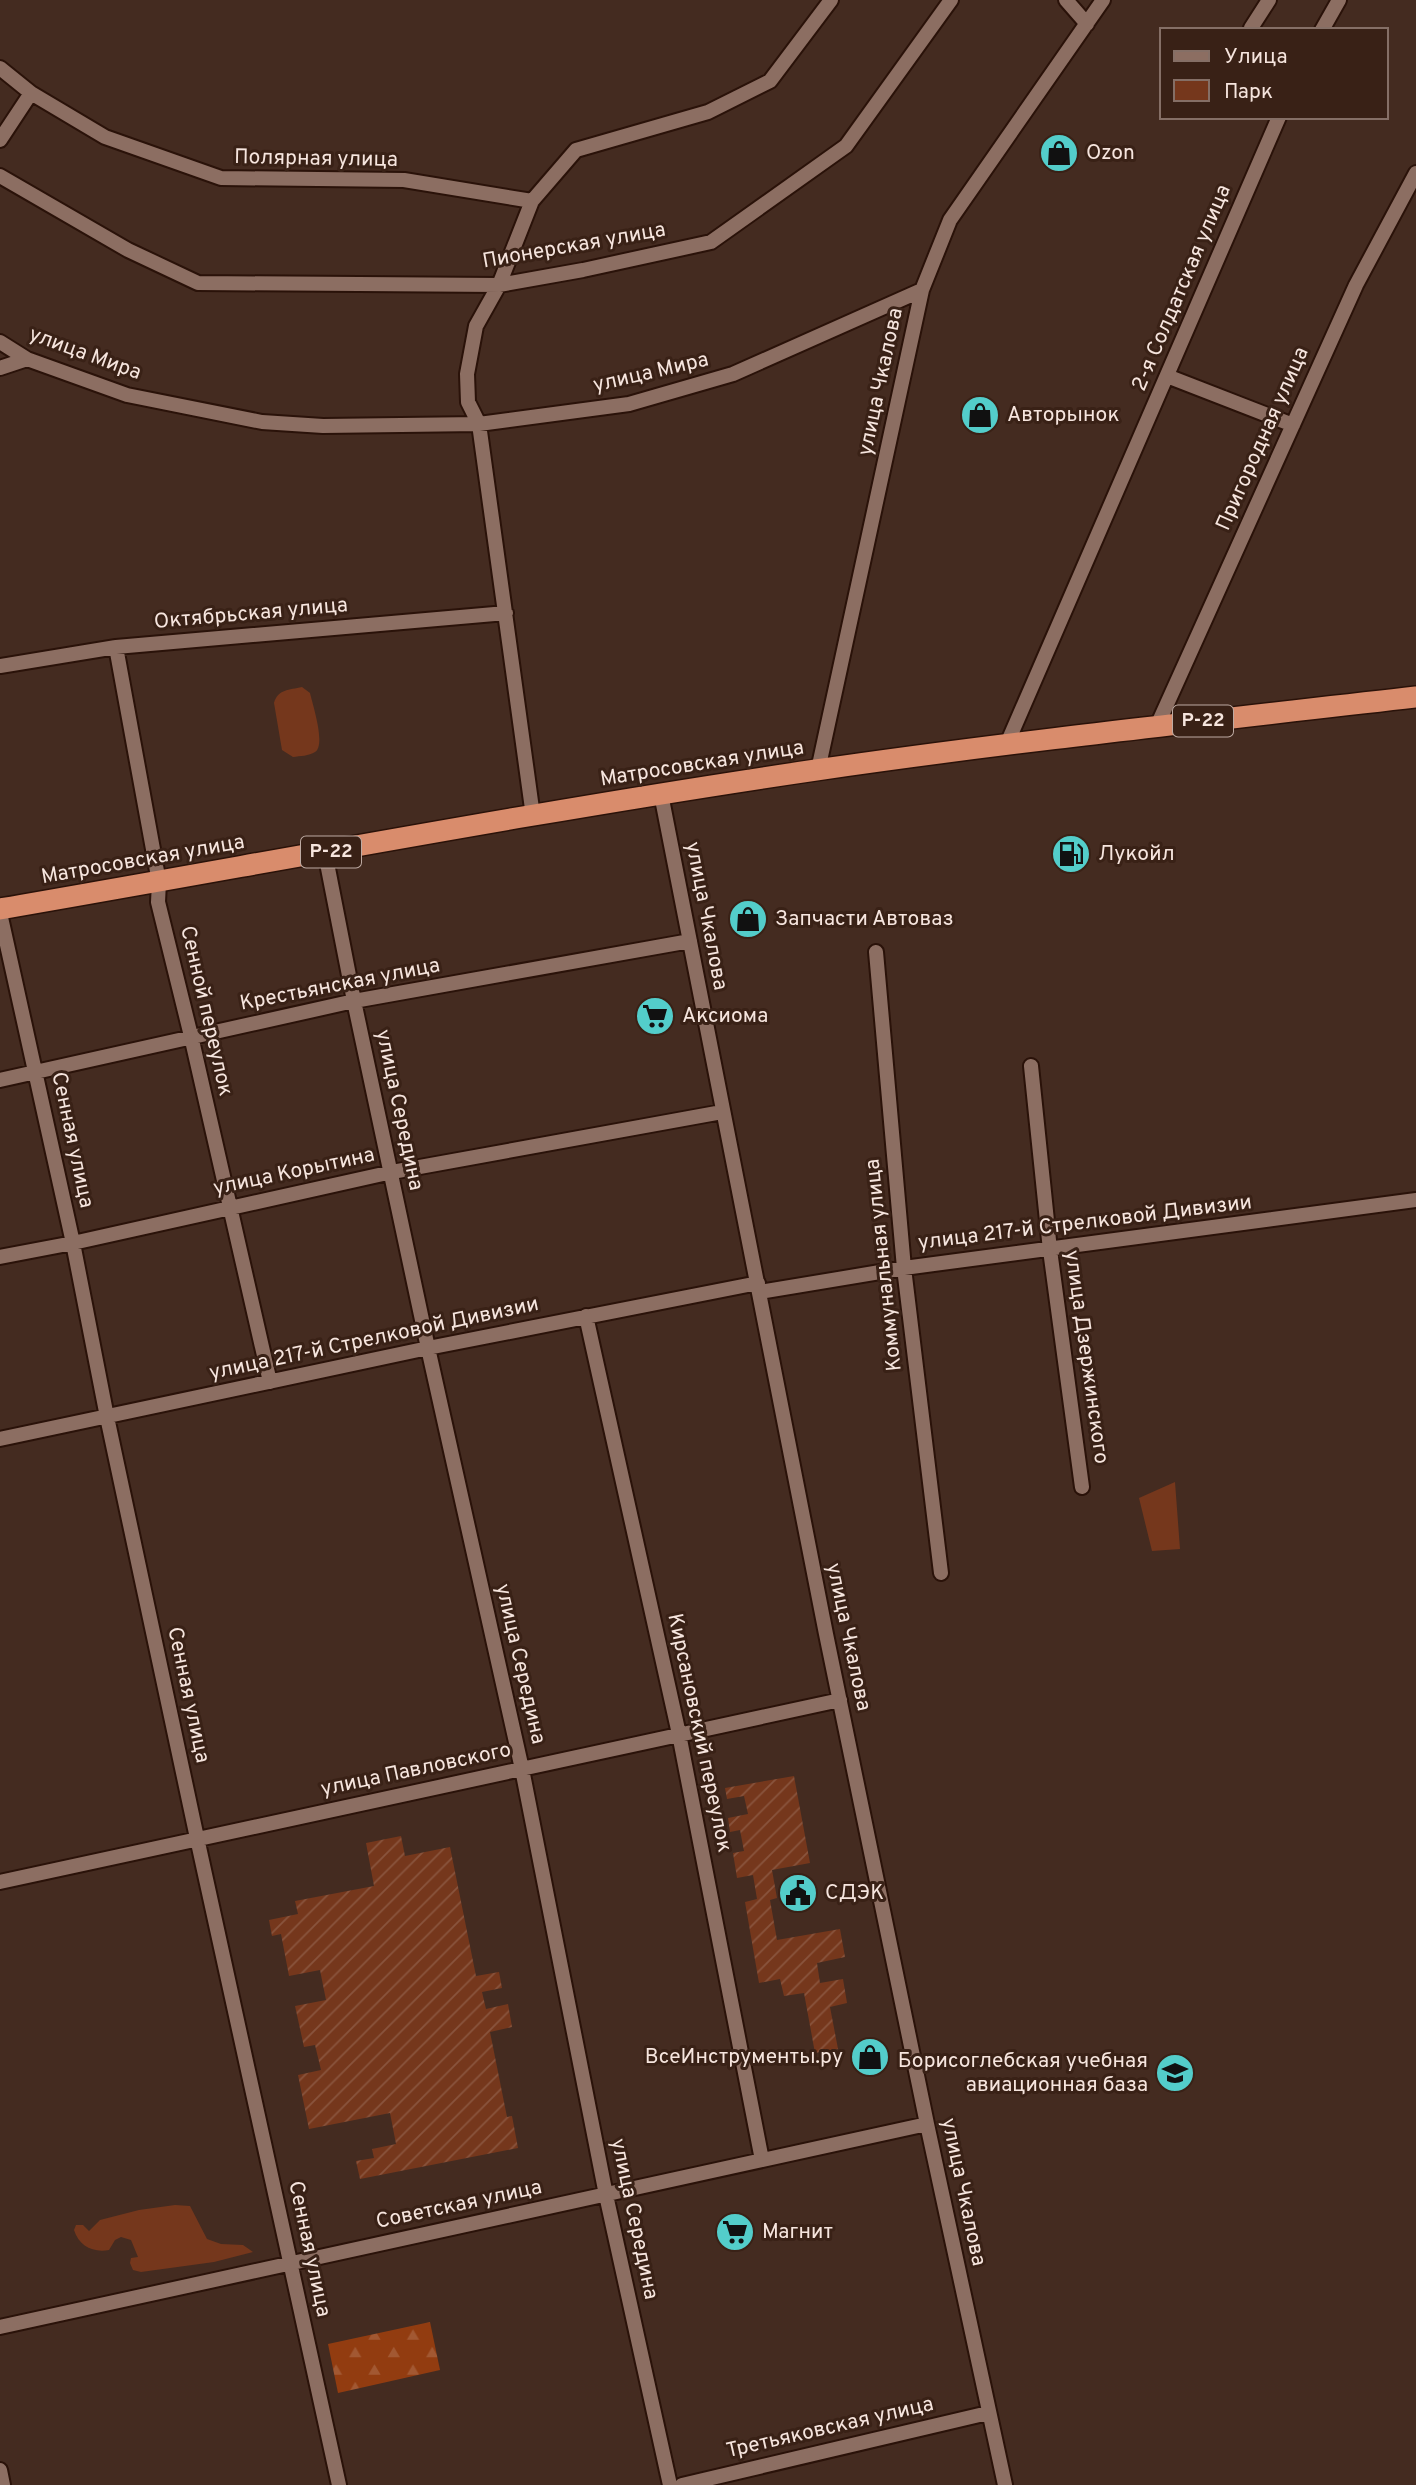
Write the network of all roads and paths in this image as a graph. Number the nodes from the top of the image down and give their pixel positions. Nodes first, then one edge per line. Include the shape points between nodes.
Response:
1 (831, 0) edge
2 (951, 0) edge
3 (1066, 0) edge
4 (1103, 0) edge
5 (1269, 0) edge
6 (1339, 0) edge
7 (1087, 24) junction
8 (1251, 28) edge
9 (1323, 28) edge
10 (0, 68) edge
11 (31, 93) junction
12 (1278, 119) edge
13 (0, 140) edge
14 (1416, 173) edge
15 (0, 176) edge
16 (532, 201) junction
17 (499, 285) junction
18 (922, 290) junction
19 (0, 342) edge
20 (27, 359) junction
21 (0, 368) edge
22 (1167, 376) junction
23 (479, 424) junction
24 (1293, 425) junction
25 (506, 613) junction
26 (116, 647) junction
27 (0, 666) edge
28 (1416, 697) edge
29 (1157, 726) junction
30 (1006, 746) junction
31 (818, 770) junction
32 (661, 794) junction
33 (533, 816) junction
34 (325, 853) junction
35 (159, 882) junction
36 (0, 911) edge
37 (690, 941) junction
38 (876, 952) dead end
39 (354, 1002) junction
40 (191, 1036) junction
41 (1031, 1066) dead end
42 (36, 1073) junction
43 (0, 1080) edge
44 (722, 1111) junction
45 (392, 1172) junction
46 (1416, 1200) edge
47 (230, 1208) junction
48 (73, 1243) junction
49 (1050, 1250) junction
50 (0, 1257) edge
51 (904, 1268) junction
52 (759, 1288) junction
53 (586, 1316) junction
54 (428, 1348) junction
55 (270, 1382) junction
56 (107, 1417) junction
57 (0, 1438) edge
58 (1082, 1487) dead end
59 (941, 1573) dead end
60 (840, 1700) junction
61 (680, 1734) junction
62 (522, 1769) junction
63 (197, 1838) junction
64 (0, 1882) edge
65 (927, 2124) junction
66 (762, 2160) junction
67 (606, 2195) junction
68 (290, 2264) junction
69 (0, 2328) edge
70 (988, 2413) junction
71 (0, 2470) edge
72 (3, 2485) edge
73 (339, 2485) edge
74 (670, 2485) edge
75 (682, 2485) edge
76 (1005, 2485) edge

1 - 16 street via 770,81 708,112 576,150
2 - 17 street, Пионерская улица via 846,146 710,242
3 - 7 street
4 - 7 street
5 - 8 street
6 - 9 street
7 - 18 street via 950,220
10 - 11 street, Полярная улица
11 - 13 street
11 - 16 street, Полярная улица via 105,137 221,178 404,180
12 - 22 street, 2-я Солдатская улица
14 - 24 street, Пригородная улица via 1356,285
15 - 17 street, Пионерская улица via 128,250 198,283
16 - 17 street
17 - 23 street via 476,326 467,374 468,402
18 - 23 street, улица Мира via 733,374 629,404
18 - 31 street, улица Чкалова
19 - 20 street, улица Мира
20 - 21 street
20 - 23 street, улица Мира via 127,395 262,422
22 - 24 street
22 - 30 street, 2-я Солдатская улица
23 - 25 street
24 - 29 street, Пригородная улица
25 - 26 street, Октябрьская улица
25 - 33 street
26 - 27 street, Октябрьская улица
26 - 35 street, Сенной переулок
28 - 29 highway, Матросовская улица / Р-22
29 - 30 highway, Матросовская улица / Р-22
30 - 31 highway, Матросовская улица / Р-22
31 - 32 highway, Матросовская улица / Р-22
32 - 33 highway, Матросовская улица / Р-22
32 - 37 street, улица Чкалова
33 - 34 highway, Матросовская улица / Р-22
34 - 35 highway, Матросовская улица / Р-22
34 - 39 street, улица Середина
35 - 36 highway, Матросовская улица / Р-22
35 - 40 street, Сенной переулок via 158,902
36 - 42 street, Сенная улица
37 - 39 street, Крестьянская улица
37 - 44 street, улица Чкалова
38 - 51 street, Коммунальная улица
39 - 40 street, Крестьянская улица
39 - 45 street, улица Середина
40 - 42 street, Крестьянская улица
40 - 47 street, Сенной переулок
41 - 49 street, улица Дзержинского
42 - 43 street, Крестьянская улица
42 - 48 street, Сенная улица
44 - 45 street, улица Корытина
44 - 52 street, улица Чкалова
45 - 47 street, улица Корытина
45 - 54 street, улица Середина
46 - 49 street, улица 217-й Стрелковой Дивизии
47 - 48 street, улица Корытина
47 - 55 street, Сенной переулок
48 - 50 street, улица Корытина
48 - 56 street, Сенная улица
49 - 51 street, улица 217-й Стрелковой Дивизии
49 - 58 street, улица Дзержинского
51 - 52 street, улица 217-й Стрелковой Дивизии
51 - 59 street, Коммунальная улица
52 - 53 street, улица 217-й Стрелковой Дивизии
52 - 60 street, улица Чкалова
53 - 54 street, улица 217-й Стрелковой Дивизии
53 - 61 street, Кирсановский переулок
54 - 55 street, улица 217-й Стрелковой Дивизии
54 - 62 street, улица Середина
55 - 56 street, улица 217-й Стрелковой Дивизии
56 - 57 street, улица 217-й Стрелковой Дивизии
56 - 63 street, Сенная улица
60 - 61 street, улица Павловского
60 - 65 street, улица Чкалова
61 - 62 street, улица Павловского
61 - 66 street, Кирсановский переулок
62 - 63 street, улица Павловского
62 - 67 street, улица Середина
63 - 64 street, улица Павловского
63 - 68 street, Сенная улица
65 - 66 street, Советская улица
65 - 70 street, улица Чкалова
66 - 67 street, Советская улица
67 - 68 street, Советская улица
67 - 74 street, улица Середина
68 - 69 street, Советская улица
68 - 73 street, Сенная улица
70 - 75 street, Третьяковская улица
70 - 76 street, улица Чкалова
71 - 72 street

